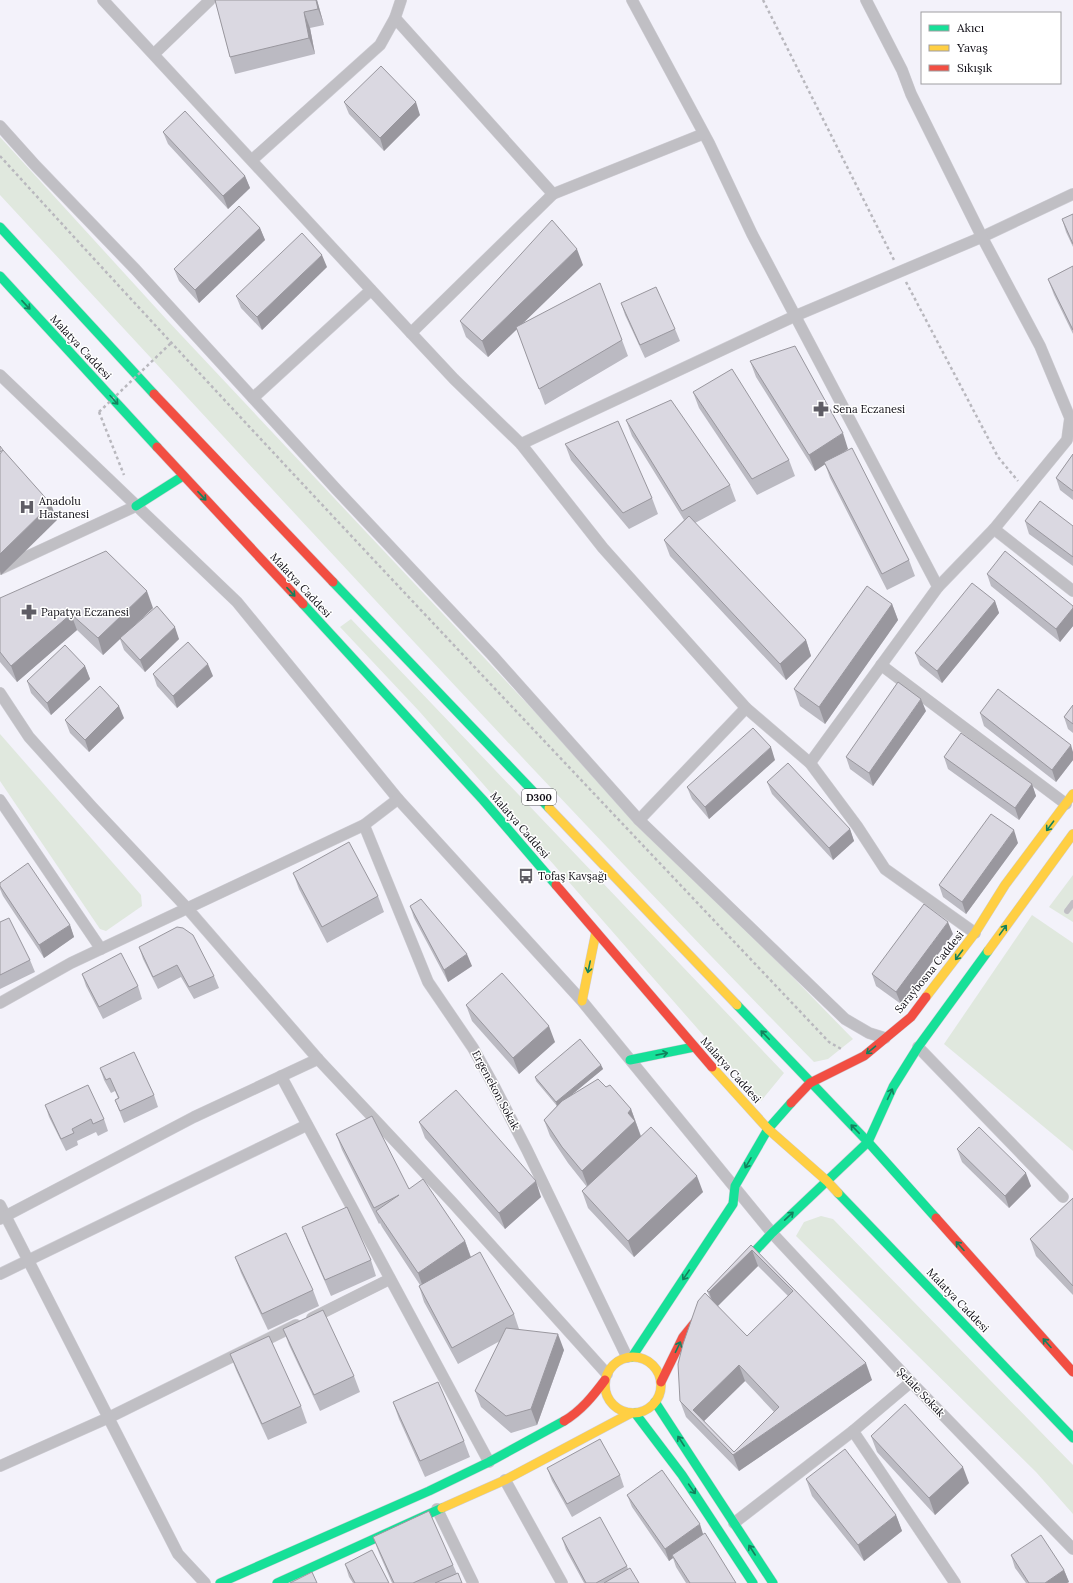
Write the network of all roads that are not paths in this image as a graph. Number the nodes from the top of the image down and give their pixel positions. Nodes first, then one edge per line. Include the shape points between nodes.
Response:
1 (103, 0) edge
2 (210, 0) edge
3 (401, 0) edge
4 (632, 0) edge
5 (866, 0) edge
6 (395, 18) junction
7 (154, 54) junction
8 (0, 126) edge
9 (703, 134) junction
10 (252, 160) junction
11 (552, 194) junction
12 (1073, 194) edge
13 (0, 227) edge
14 (982, 237) junction
15 (0, 276) edge
16 (371, 290) junction
17 (795, 316) junction
18 (411, 333) junction
19 (0, 375) edge
20 (253, 398) junction
21 (521, 444) junction
22 (183, 476) junction
23 (136, 506) junction
24 (994, 529) junction
25 (0, 570) edge
26 (938, 587) junction
27 (1073, 591) edge
28 (881, 665) junction
29 (0, 693) edge
30 (746, 708) junction
31 (810, 763) junction
32 (398, 798) junction
33 (1070, 799) edge
34 (0, 800) edge
35 (639, 820) junction
36 (364, 825) junction
37 (1073, 834) edge
38 (1073, 903) edge
39 (187, 908) junction
40 (1067, 911) dead end
41 (596, 932) junction
42 (976, 933) junction
43 (101, 949) junction
44 (582, 1001) junction
45 (0, 1003) edge
46 (885, 1038) junction
47 (694, 1047) junction
48 (918, 1047) junction
49 (318, 1059) junction
50 (630, 1060) junction
51 (281, 1076) junction
52 (810, 1083) junction
53 (307, 1125) junction
54 (768, 1129) junction
55 (868, 1142) junction
56 (827, 1181) junction
57 (735, 1186) junction
58 (1063, 1196) dead end
59 (0, 1204) edge
60 (3, 1217) edge
61 (772, 1233) junction
62 (29, 1261) junction
63 (737, 1271) edge
64 (0, 1274) edge
65 (390, 1279) junction
66 (708, 1307) edge
67 (629, 1357) junction
68 (1073, 1372) edge
69 (606, 1377) junction
70 (661, 1382) junction
71 (911, 1382) junction
72 (655, 1402) junction
73 (633, 1413) junction
74 (110, 1417) junction
75 (852, 1432) junction
76 (1073, 1438) edge
77 (489, 1462) junction
78 (0, 1466) edge
79 (505, 1480) junction
80 (437, 1509) junction
81 (734, 1523) junction
82 (1073, 1549) edge
83 (205, 1583) edge
84 (220, 1583) edge
85 (277, 1583) edge
86 (474, 1583) edge
87 (562, 1583) edge
88 (753, 1583) edge
89 (773, 1583) edge
90 (955, 1583) edge

1 - 7 street
2 - 7 street
3 - 6 street
4 - 9 street
5 - 14 street
6 - 10 street via 380,45
6 - 11 street
7 - 10 street
8 - 20 street
9 - 11 street
9 - 17 street
10 - 16 street
11 - 18 street
12 - 14 street
52 -> 13 main road, Malatya Caddesi / D300 via 167,408
14 - 17 street
14 - 24 street via 1040,346 1070,418 1067,440
15 -> 22 main road, Malatya Caddesi
16 - 18 street
16 - 20 street
17 - 21 street
17 - 26 street
18 - 21 street
19 - 23 street, Şelale Sokak
20 - 35 street via 492,655
21 - 30 street via 603,548
22 - 23 main road
22 -> 41 main road, Malatya Caddesi via 483,800
23 - 25 street
23 - 32 street, Şelale Sokak via 237,602
24 - 26 street
24 - 27 street
26 - 28 street
28 - 31 street
28 - 33 street
29 - 39 street via 29,736
30 - 31 street
30 - 35 street
31 - 42 street via 885,869
32 - 36 street
32 - 44 street, Şelale Sokak
33 -> 42 main road, Saraybosna Caddesi via 1005,885
34 - 43 street
35 - 46 street via 845,1019 868,1034
36 - 39 street
36 - 67 street, Ergenekon Sokak via 428,982 473,1048 494,1086
48 -> 37 main road
38 - 40 lane
39 - 43 street
39 - 49 street
41 -> 44 main road
41 - 47 main road, Malatya Caddesi
42 -> 46 main road, Saraybosna Caddesi via 911,1017
43 - 45 street
44 - 50 street, Şelale Sokak
46 -> 52 main road, Saraybosna Caddesi via 864,1056
50 -> 47 main road
47 - 54 main road, Malatya Caddesi
55 -> 48 main road via 893,1087
48 - 58 street
49 - 51 street
49 - 69 street via 452,1202
50 - 57 street, Şelale Sokak
51 - 53 street
51 - 60 street via 194,1117
52 - 54 main road, Saraybosna Caddesi
55 -> 52 main road, Malatya Caddesi / D300
53 - 62 street
53 - 65 street
54 - 56 main road, Malatya Caddesi
54 -> 57 main road, Saraybosna Caddesi
55 - 56 main road
68 -> 55 main road, Malatya Caddesi / D300
61 -> 56 main road
56 - 76 main road, Malatya Caddesi
57 - 61 street, Şelale Sokak
57 -> 67 main road via 733,1204
59 - 60 street
60 - 62 street
61 - 63 main road
61 - 71 street, Şelale Sokak
62 - 64 street
62 - 74 street
65 - 74 street
65 - 77 street
70 -> 66 main road via 683,1337
67 - 69 main road via 619,1360 612,1366
67 - 70 main road via 644,1359 654,1366
69 - 73 main road via 605,1388 611,1402 623,1411
69 - 77 main road via 591,1399 572,1416
70 - 72 main road via 661,1389
71 - 75 street
71 - 82 street, Şelale Sokak
72 - 73 main road via 643,1411
81 -> 72 main road
73 - 79 main road
73 -> 88 main road via 656,1439 713,1519
74 - 78 street
74 - 83 street via 178,1554
75 - 81 street
75 - 90 street
77 - 84 main road
79 - 80 main road
79 - 87 street
80 - 85 main road
80 - 86 street
89 -> 81 main road

